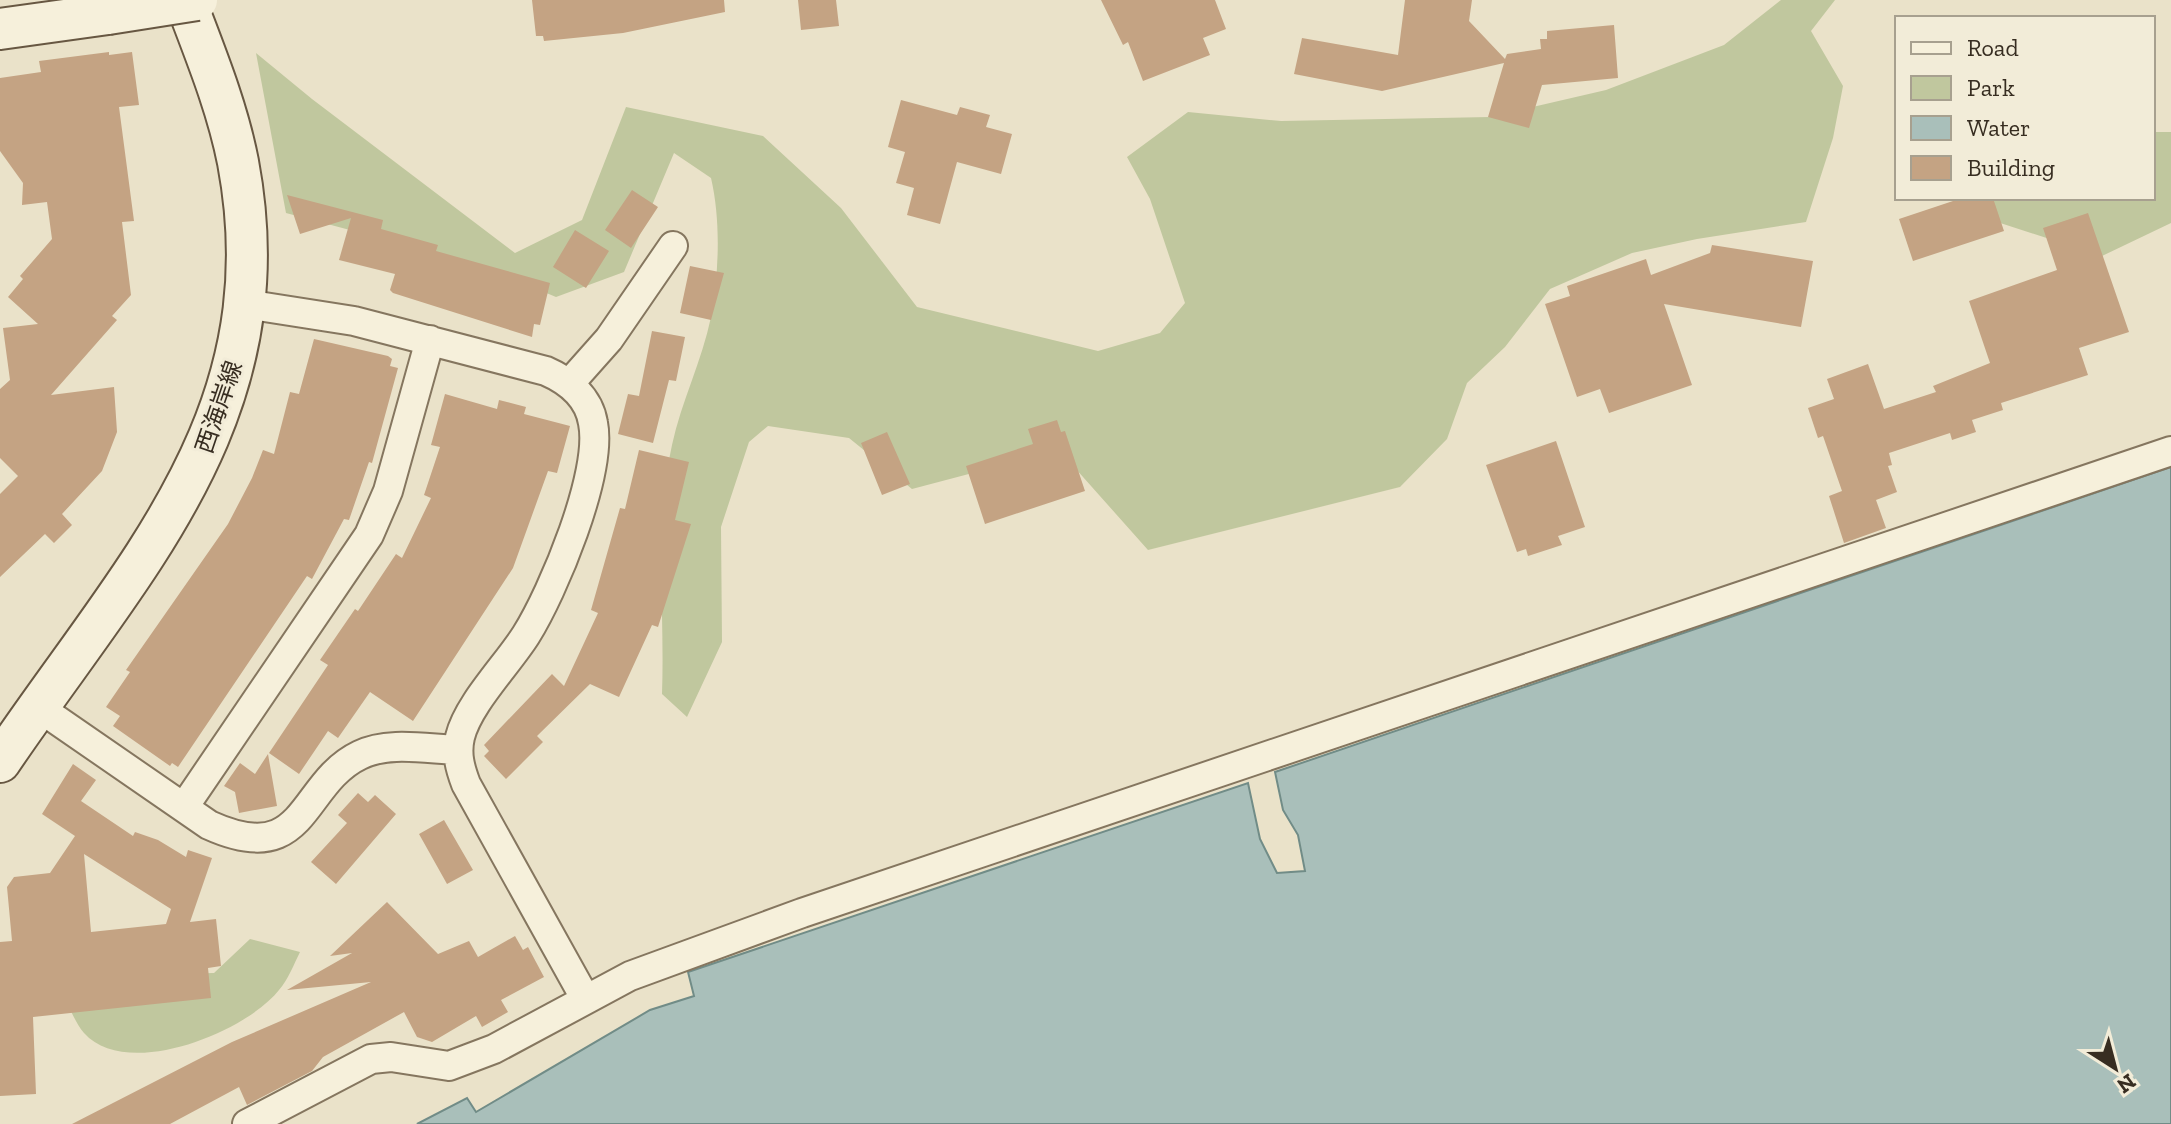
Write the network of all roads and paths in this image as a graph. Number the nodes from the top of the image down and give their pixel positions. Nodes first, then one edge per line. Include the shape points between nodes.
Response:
1 (185, 0) edge
2 (197, 0) edge
3 (108, 7) edge
4 (0, 29) edge
5 (673, 246) dead end
6 (245, 304) junction
7 (430, 340) junction
8 (569, 384) junction
9 (2171, 451) edge
10 (38, 707) junction
11 (458, 750) junction
12 (0, 762) edge
13 (184, 807) junction
14 (585, 998) junction
15 (247, 1124) edge

1 - 6 street, 西海岸線 via 225,107 238,162 246,223
2 - 3 street, bridge
3 - 4 street
5 - 8 street via 609,339
6 - 7 street via 323,314
6 - 10 street, 西海岸線 via 231,379 195,473 166,524
7 - 8 street via 546,371
7 - 13 street via 388,491 369,535
8 - 11 street via 591,414 594,439 566,551 526,636 465,723
9 - 14 street via 802,913 630,976
10 - 12 street, 西海岸線
10 - 13 street
11 - 13 street via 383,748 363,753 341,768 300,818 269,836 235,836
11 - 14 street via 466,784
14 - 15 street via 494,1049 449,1066 371,1059

